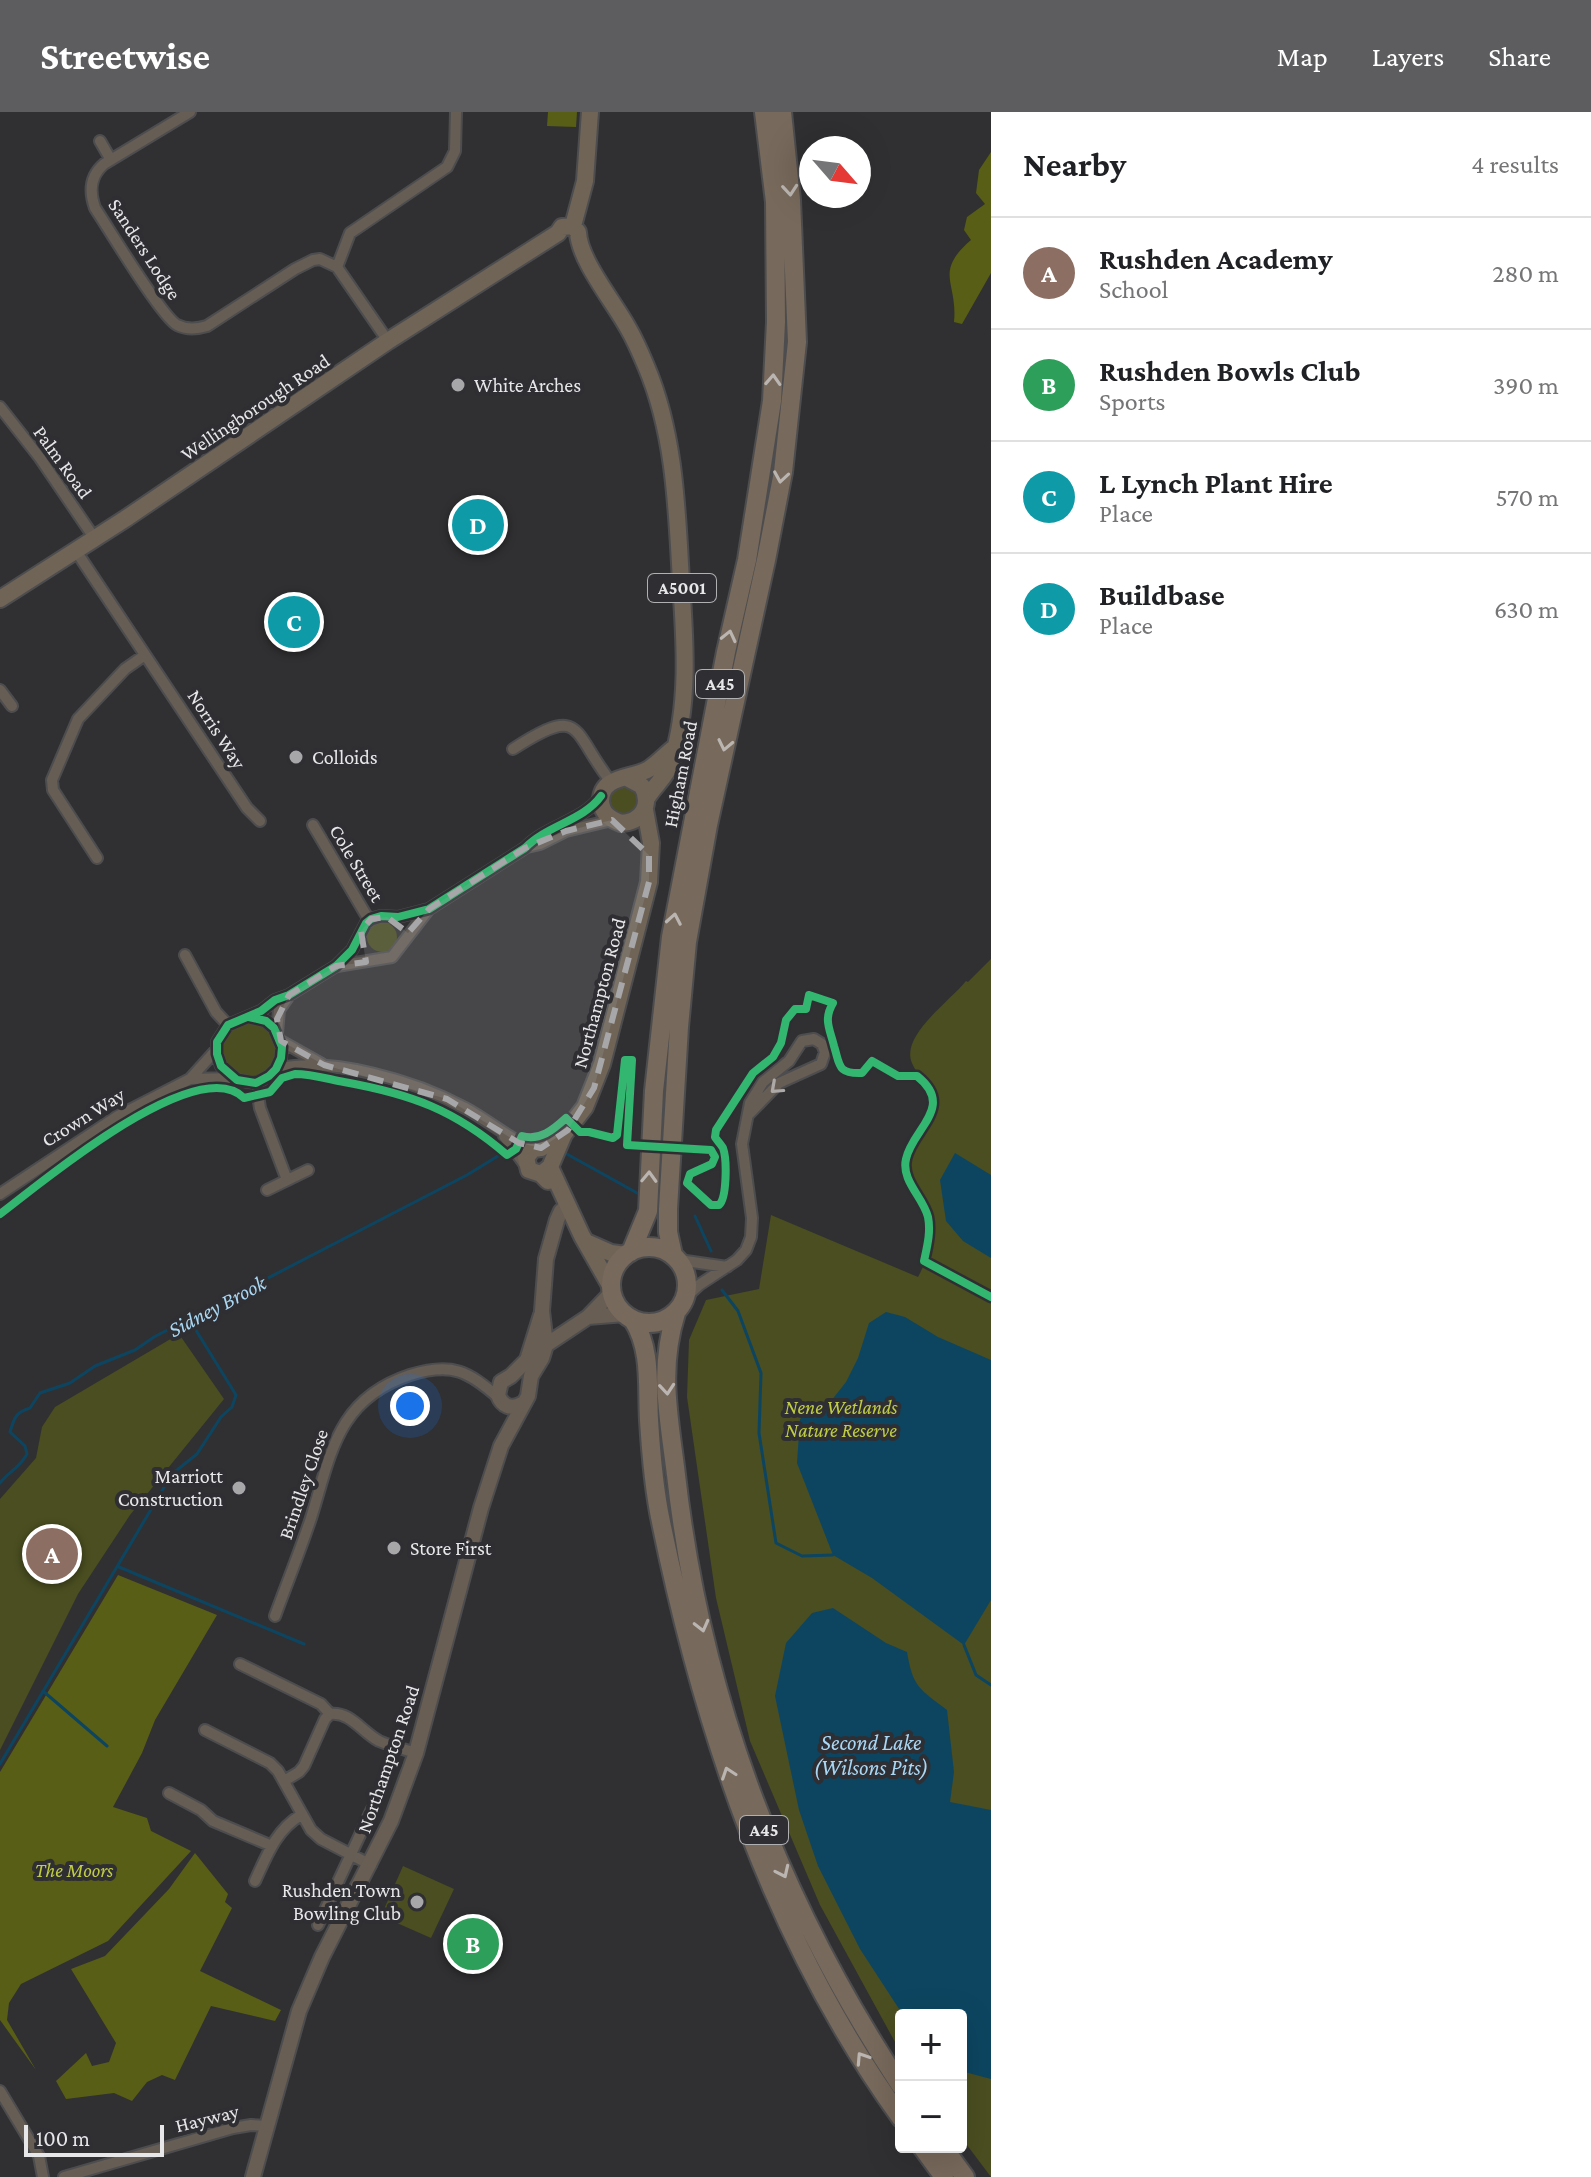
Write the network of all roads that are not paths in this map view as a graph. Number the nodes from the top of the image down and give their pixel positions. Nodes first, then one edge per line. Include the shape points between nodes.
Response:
1 (190, 112) edge
2 (456, 112) edge
3 (590, 112) edge
4 (764, 112) edge
5 (782, 112) edge
6 (100, 141) dead end
7 (111, 160) junction
8 (568, 237) junction
9 (337, 267) junction
10 (388, 341) junction
11 (0, 407) edge
12 (95, 539) junction
13 (76, 551) junction
14 (0, 599) edge
15 (145, 655) junction
16 (674, 748) junction
17 (513, 749) dead end
18 (613, 785) junction
19 (646, 804) junction
20 (260, 821) dead end
21 (616, 821) junction
22 (313, 825) dead end
23 (525, 848) junction
24 (649, 855) junction
25 (97, 858) dead end
26 (429, 909) junction
27 (390, 918) junction
28 (369, 920) junction
29 (360, 938) junction
30 (402, 942) junction
31 (185, 955) dead end
32 (377, 959) junction
33 (336, 966) junction
34 (289, 995) junction
35 (249, 1017) junction
36 (228, 1025) junction
37 (279, 1037) junction
38 (217, 1049) junction
39 (796, 1052) junction
40 (324, 1065) junction
41 (808, 1068) junction
42 (276, 1069) junction
43 (233, 1078) junction
44 (190, 1079) junction
45 (256, 1083) junction
46 (749, 1114) junction
47 (503, 1135) junction
48 (541, 1161) junction
49 (308, 1170) dead end
50 (287, 1180) junction
51 (267, 1190) dead end
52 (0, 1194) edge
53 (565, 1199) junction
54 (586, 1242) junction
55 (628, 1253) junction
56 (676, 1258) junction
57 (727, 1267) junction
58 (612, 1290) junction
59 (681, 1305) junction
60 (542, 1311) junction
61 (588, 1317) junction
62 (629, 1317) junction
63 (546, 1345) junction
64 (527, 1360) junction
65 (507, 1378) junction
66 (483, 1382) junction
67 (528, 1386) junction
68 (502, 1401) junction
69 (522, 1404) junction
70 (506, 1435) junction
71 (275, 1616) dead end
72 (240, 1664) dead end
73 (330, 1714) junction
74 (205, 1730) dead end
75 (416, 1753) junction
76 (284, 1781) junction
77 (169, 1793) dead end
78 (372, 1809) dead end
79 (301, 1815) junction
80 (272, 1846) junction
81 (350, 1854) junction
82 (371, 1865) junction
83 (255, 1881) dead end
84 (318, 1925) dead end
85 (898, 2081) edge
86 (0, 2091) edge
87 (895, 2109) edge
88 (267, 2126) junction
89 (926, 2153) edge
90 (947, 2153) edge
91 (43, 2177) edge
92 (64, 2177) edge
93 (253, 2177) edge
94 (944, 2177) edge
95 (965, 2177) edge

1 - 7 street, Sanders Lodge
2 - 9 street via 455,151 447,167 350,233
3 - 8 main road via 585,181
55 -> 4 highway, Higham Road / A45 via 648,1211 654,1091 671,937 747,560 772,401 775,202
5 -> 56 highway, A45 via 797,342 783,472 687,942 668,1209
6 - 7 street
7 - 9 street, Sanders Lodge via 94,176 92,200 177,324 207,326 313,260
8 - 10 main road, Wellingborough Road via 492,273
8 - 16 main road, A5001 via 629,330 647,369 670,451 684,665
9 - 10 street
10 - 12 main road, Wellingborough Road
11 - 12 street, Palm Road
12 - 13 main road, Wellingborough Road
13 - 14 main road, Wellingborough Road
13 - 15 street, Norris Way
15 - 20 street, Norris Way
15 - 25 street via 78,719 52,780 53,790
16 - 18 main road via 649,769
16 - 19 main road, A5001 via 668,770
17 - 18 street via 547,728 572,728
18 - 19 main road via 642,786
18 - 21 main road via 602,807
18 - 23 street via 591,808 536,836
19 - 21 main road, A5001 via 637,819
19 - 24 main road, Northampton Road
21 - 23 street via 566,831
21 - 24 main road
22 - 28 street, Cole Street
23 - 26 street
24 - 48 main road, Northampton Road via 649,882 602,1064 585,1107
26 - 27 street
26 - 30 street
27 - 28 street
27 - 30 street via 401,928
28 - 29 street
29 - 32 street via 366,953
29 - 33 street
30 - 32 street via 392,957
31 - 36 street
32 - 33 street
33 - 34 street
34 - 35 street
34 - 37 street via 277,1019
35 - 36 street
35 - 37 street via 266,1021
36 - 38 street
37 - 40 street
37 - 42 street
38 - 43 street via 221,1066
38 - 44 street, Crown Way
39 - 41 street
39 - 41 street via 806,1039 822,1044 823,1060
39 - 46 street via 754,1093
40 - 42 street
40 - 47 street via 417,1087 465,1107
41 -> 46 street via 779,1083
42 - 45 street
43 - 44 street, Crown Way
43 - 45 street
44 - 52 street, Crown Way via 118,1116
45 - 50 street
46 - 57 street via 742,1144 751,1237 746,1250
47 - 48 street
47 - 48 street
48 - 53 main road
49 - 50 street
50 - 51 street
53 - 54 main road
53 - 60 main road via 551,1238
54 - 55 main road via 611,1253
54 - 58 main road
55 - 56 highway via 652,1247
55 - 58 highway via 615,1269
56 - 57 street
56 - 59 highway via 687,1278
57 - 59 street
58 - 61 main road
58 - 62 highway
59 - 62 highway via 660,1322
59 -> 85 highway, A45 via 665,1359 678,1494 697,1606 723,1711 763,1830 815,1943
60 - 63 main road
60 - 64 main road
61 - 62 main road
61 - 63 main road
87 -> 62 highway, A45 via 800,1947 751,1839 706,1712 660,1518 646,1355 641,1332
63 - 64 main road
63 - 67 main road
64 - 65 main road
65 - 66 street, Brindley Close
65 - 67 main road via 521,1378
65 - 68 main road via 498,1390
66 - 68 street, Brindley Close
66 - 71 street, Brindley Close via 456,1370 427,1370 384,1385 350,1414 322,1472
67 - 69 main road
68 - 69 main road via 513,1407
68 - 70 main road, Northampton Road
69 - 70 main road, Northampton Road
70 - 75 main road, Northampton Road
72 - 73 street via 321,1704
73 - 75 street via 347,1717 379,1741
73 - 76 street via 304,1766
74 - 76 street via 260,1757
75 - 82 main road, Northampton Road
76 - 79 street
77 - 80 street via 222,1826
78 - 81 street
79 - 80 street via 287,1824
79 - 81 street via 321,1839
80 - 83 street
81 - 82 street
81 - 84 street
82 - 88 main road, Northampton Road via 299,2011
86 - 91 street via 39,2156
88 - 92 street, Hayway via 233,2128
88 - 93 main road, Northampton Road
89 - 94 highway
90 - 95 highway

